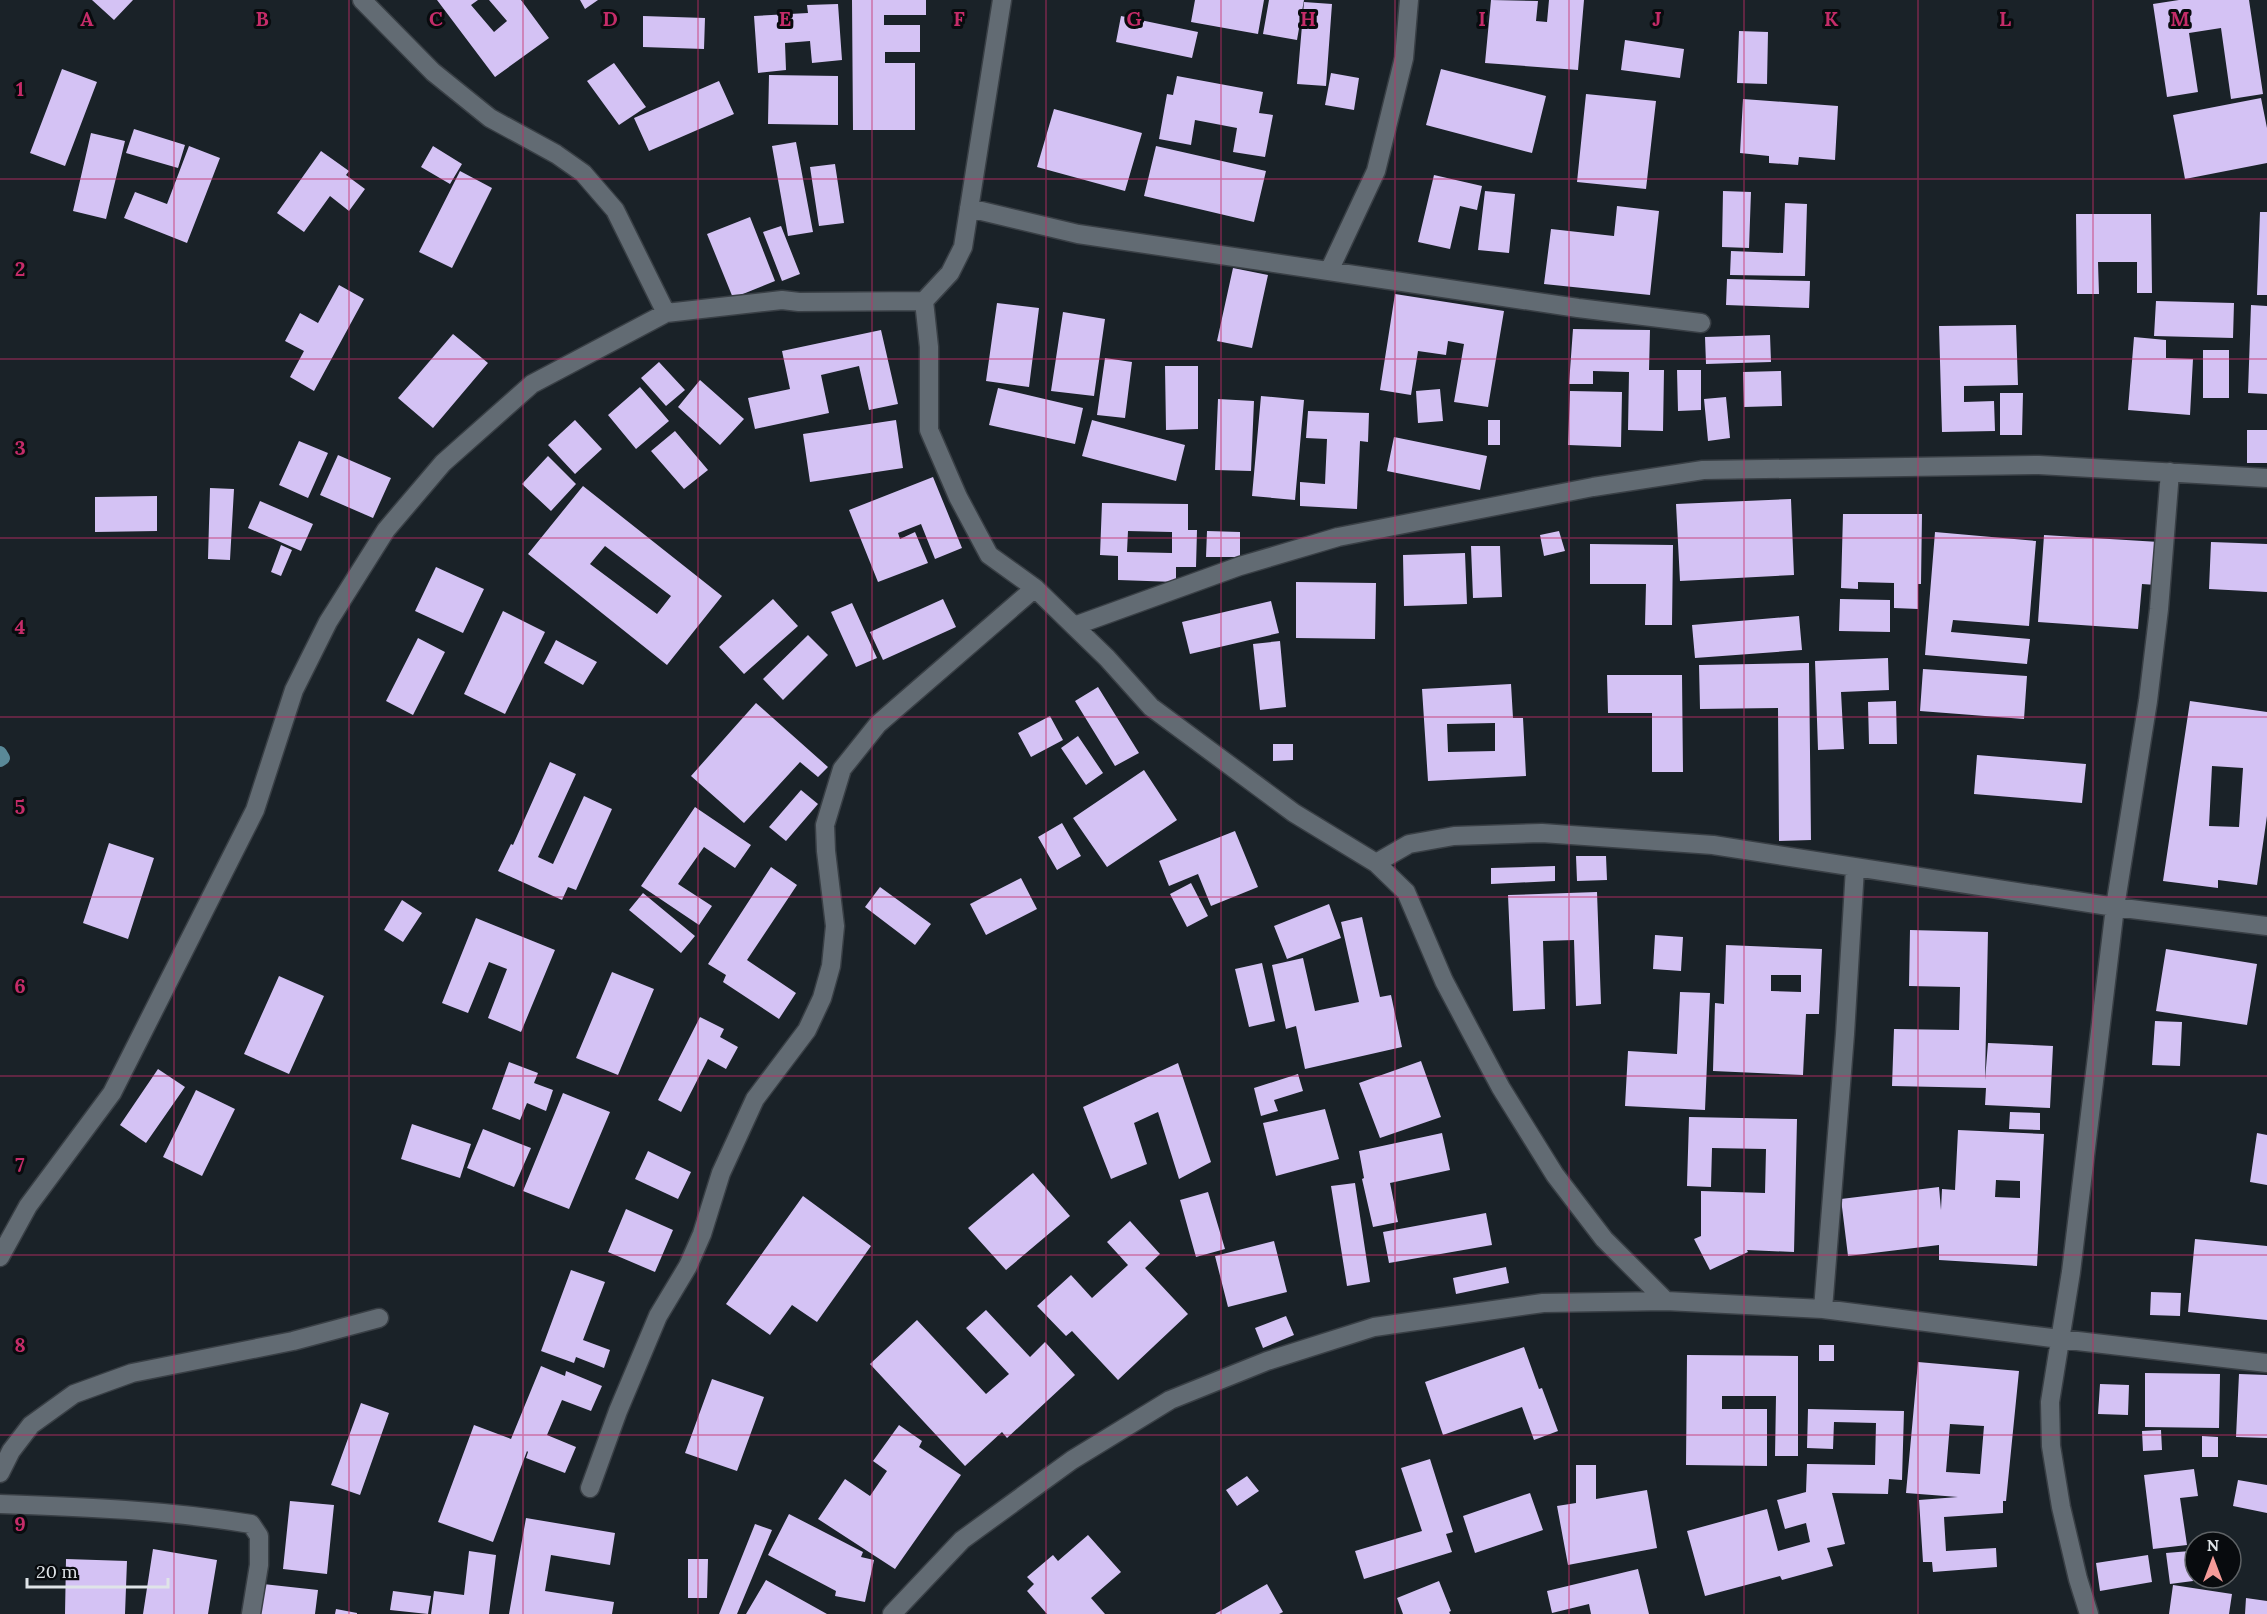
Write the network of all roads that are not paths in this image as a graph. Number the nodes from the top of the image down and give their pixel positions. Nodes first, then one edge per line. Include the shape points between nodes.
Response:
1 (362, 0) edge
2 (1002, 0) edge
3 (1409, 0) edge
4 (969, 208) junction
5 (1329, 271) junction
6 (924, 301) junction
7 (666, 313) junction
8 (1701, 323) dead end
9 (2170, 472) junction
10 (2267, 478) edge
11 (1035, 588) junction
12 (1074, 626) junction
13 (1376, 863) junction
14 (1855, 868) junction
15 (2115, 907) junction
16 (2267, 926) edge
17 (0, 1257) edge
18 (1666, 1301) junction
19 (1823, 1309) junction
20 (379, 1318) dead end
21 (2060, 1339) junction
22 (2267, 1363) edge
23 (0, 1473) edge
24 (590, 1488) dead end
25 (0, 1504) edge
26 (251, 1614) edge
27 (892, 1614) edge
28 (2089, 1614) edge

1 - 7 street via 433,72 490,118 583,173 615,210
2 - 4 street
3 - 5 street via 1404,58 1376,171
4 - 5 street via 1078,234
4 - 6 street via 963,247 950,273
5 - 8 street
6 - 7 street via 782,300
6 - 11 street via 929,347 929,430 989,555
7 - 17 street via 532,384 443,463 386,530 328,622 294,690 255,810 111,1093 28,1206
9 - 10 street
9 - 12 street via 2039,465 1703,470 1593,487 1338,537 1240,566
9 - 15 street via 2157,632
11 - 12 street
11 - 24 street via 878,724 842,770 825,825 835,926 831,966 822,998 807,1030 755,1099 721,1173 688,1266 658,1316 631,1379
12 - 13 street via 1151,707 1188,737 1294,813
13 - 14 street via 1409,844 1454,836 1542,833 1713,845
13 - 18 street via 1406,892 1444,981 1501,1088 1554,1175 1604,1239
14 - 15 street
14 - 19 street
15 - 16 street
15 - 21 street
18 - 19 street
18 - 27 street via 1543,1303 1374,1327 1267,1361 1170,1400 1072,1460 962,1540
19 - 21 street
20 - 23 street via 293,1341 132,1373 74,1394 31,1425
21 - 22 street
21 - 28 street via 2050,1402 2050,1446 2061,1507
25 - 26 street via 128,1509 251,1524 259,1536 259,1565

